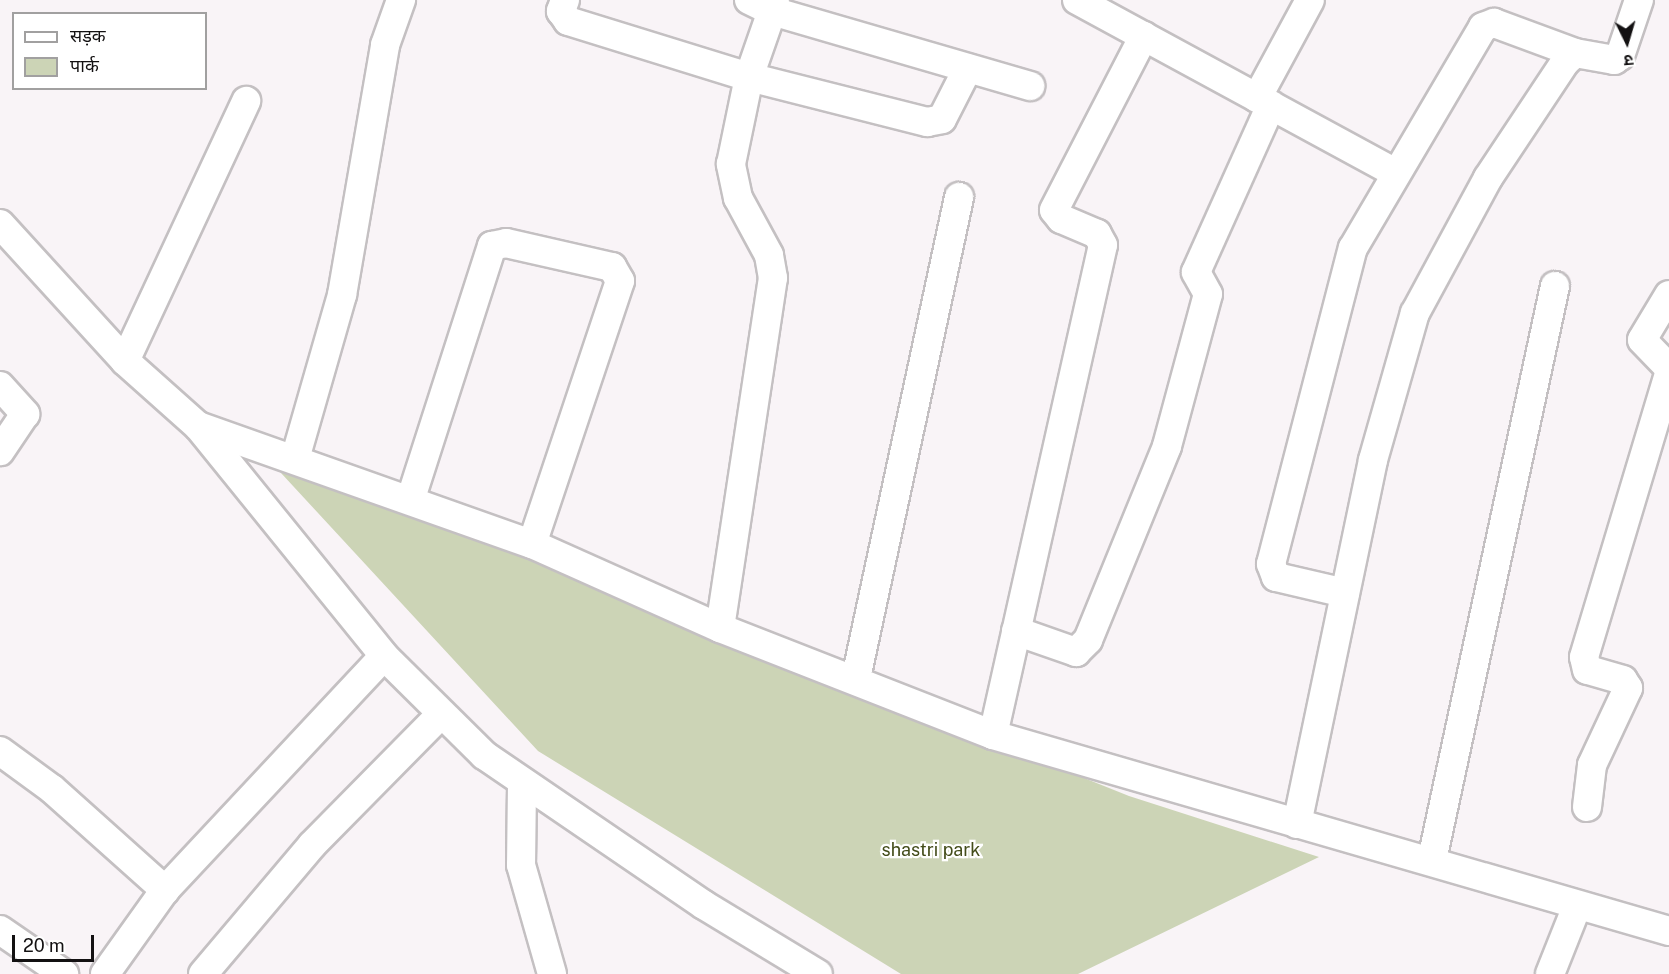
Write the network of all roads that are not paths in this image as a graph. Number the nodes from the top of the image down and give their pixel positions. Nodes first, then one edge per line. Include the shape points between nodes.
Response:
1 (400, 0) edge
2 (565, 0) edge
3 (1077, 0) edge
4 (1310, 0) edge
5 (1639, 0) edge
6 (765, 4) edge
7 (1144, 36) junction
8 (1575, 53) junction
9 (968, 68) junction
10 (749, 77) junction
11 (1030, 86) dead end
12 (246, 101) dead end
13 (1264, 102) junction
14 (1394, 172) junction
15 (959, 197) dead end
16 (0, 224) edge
17 (1555, 286) dead end
18 (1669, 295) edge
19 (125, 362) junction
20 (1669, 368) edge
21 (1669, 374) edge
22 (0, 386) edge
23 (198, 426) junction
24 (0, 451) edge
25 (294, 459) junction
26 (411, 498) junction
27 (532, 544) junction
28 (1346, 593) junction
29 (720, 628) junction
30 (1016, 631) junction
31 (384, 656) junction
32 (856, 678) junction
33 (441, 714) junction
34 (993, 735) junction
35 (0, 751) edge
36 (522, 785) junction
37 (1587, 807) dead end
38 (1297, 824) junction
39 (1432, 860) junction
40 (165, 890) junction
41 (1577, 906) junction
42 (0, 930) edge
43 (1669, 931) edge
44 (64, 974) edge
45 (105, 974) edge
46 (203, 974) edge
47 (552, 974) edge
48 (818, 974) edge
49 (1550, 974) edge

1 - 25 street via 385,45 342,295
2 - 10 street via 561,11 568,21
3 - 7 street
4 - 13 street
5 - 8 street via 1620,56 1614,60
6 - 9 street
6 - 10 street
7 - 13 street
7 - 30 street via 1054,210 1061,219 1097,234 1103,245
8 - 14 street via 1487,23
8 - 28 street via 1488,178 1415,313 1389,392
9 - 10 street via 936,122
9 - 11 street
10 - 29 street via 734,146 732,182 769,255 773,296
12 - 19 street
13 - 14 street
13 - 30 street via 1196,272 1208,294 1167,446 1088,640 1076,652
14 - 28 street via 1353,249 1335,302 1271,564 1276,577
15 - 32 street
16 - 19 street
17 - 39 street
18 - 20 street via 1642,339
19 - 23 street
21 - 37 street via 1584,657 1587,670 1623,680 1628,688 1592,765
22 - 24 street via 25,414
23 - 25 street
23 - 31 street
25 - 26 street
26 - 27 street
26 - 27 street via 492,246 506,243 612,267 620,281
27 - 29 street
28 - 38 street
29 - 32 street
30 - 34 street
31 - 33 street
31 - 40 street
32 - 34 street
33 - 36 street
33 - 46 street via 312,845
34 - 38 street
35 - 40 street via 52,789
36 - 47 street via 521,865
36 - 48 street
38 - 39 street
39 - 41 street
40 - 45 street
41 - 43 street
41 - 49 street
42 - 44 street

